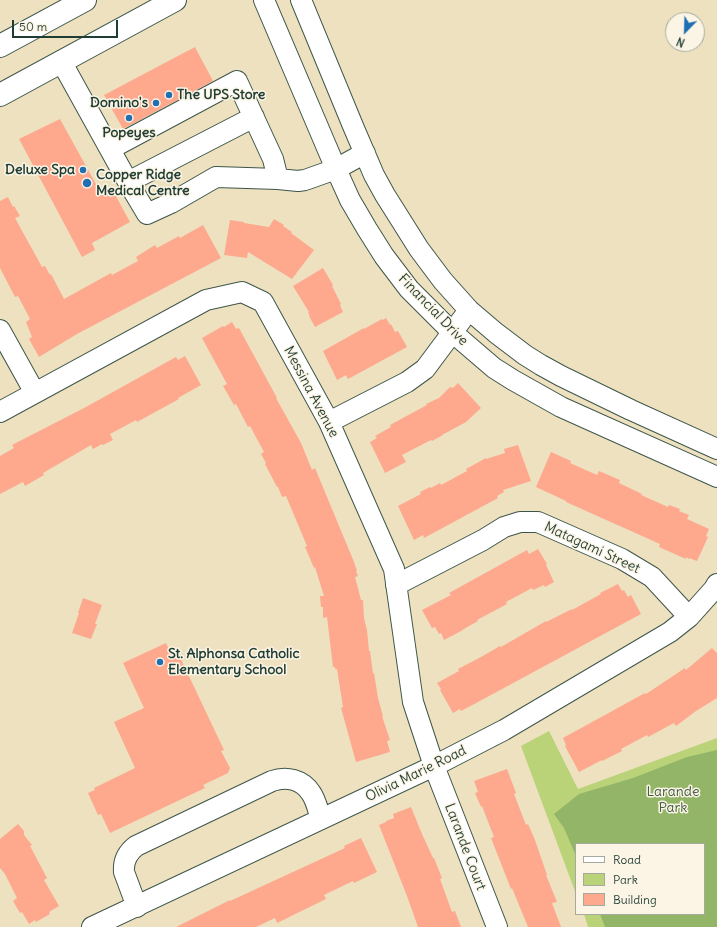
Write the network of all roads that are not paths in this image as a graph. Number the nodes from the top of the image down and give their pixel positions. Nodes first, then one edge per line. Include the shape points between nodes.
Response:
1 (85, 0) edge
2 (175, 0) edge
3 (264, 0) edge
4 (301, 0) edge
5 (0, 46) edge
6 (61, 61) junction
7 (0, 95) edge
8 (254, 117) junction
9 (110, 150) junction
10 (365, 153) junction
11 (336, 169) junction
12 (278, 179) junction
13 (128, 182) junction
14 (469, 310) junction
15 (0, 330) edge
16 (452, 332) junction
17 (35, 393) junction
18 (0, 412) edge
19 (329, 422) junction
20 (717, 449) edge
21 (717, 477) edge
22 (717, 584) edge
23 (396, 586) junction
24 (690, 617) junction
25 (434, 766) junction
26 (321, 819) junction
27 (136, 907) junction
28 (92, 927) edge
29 (497, 927) edge

1 - 5 main road
2 - 6 main road
3 - 11 street, Financial Drive
4 - 10 street, Financial Drive
6 - 7 main road
6 - 9 street
8 - 9 street via 237,81
8 - 12 street via 273,159
8 - 13 street
9 - 13 street
10 - 11 street
10 - 14 street, Financial Drive via 374,175 419,250
11 - 12 street via 305,180
11 - 16 street, Financial Drive via 350,200 384,256 409,289
12 - 13 street via 216,177 147,214
14 - 16 street
14 - 20 street, Financial Drive via 541,365
15 - 17 street
16 - 19 street via 425,369 407,382
16 - 21 street, Financial Drive via 494,368 561,407
17 - 18 street, Messina Avenue
17 - 19 street, Messina Avenue via 206,300 242,292 263,302
19 - 23 street, Messina Avenue via 394,569
22 - 24 street, Olivia Marie Road
23 - 24 street, Matagami Street via 483,540 504,526 520,522 538,522 622,559 652,577
23 - 25 street, Messina Avenue via 413,702
24 - 25 street, Olivia Marie Road via 631,656 504,730
25 - 26 street, Olivia Marie Road
25 - 29 street, Larande Court
26 - 27 street, Olivia Marie Road
26 - 27 street via 310,792 302,784 288,778 272,781 132,849 125,859 124,872
27 - 28 street, Olivia Marie Road

